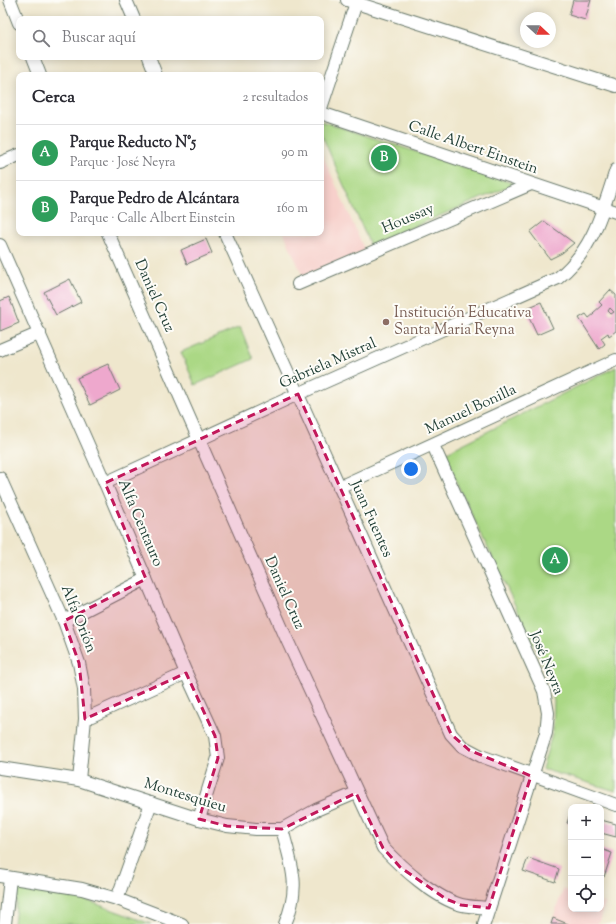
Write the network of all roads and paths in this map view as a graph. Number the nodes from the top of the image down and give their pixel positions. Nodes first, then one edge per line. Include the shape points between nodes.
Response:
1 (10, 0) edge
2 (126, 0) edge
3 (353, 1) edge
4 (16, 16) edge
5 (133, 16) edge
6 (34, 60) edge
7 (150, 60) edge
8 (39, 72) edge
9 (155, 72) edge
10 (616, 86) edge
11 (324, 98) edge
12 (324, 114) edge
13 (16, 156) edge
14 (0, 163) edge
15 (616, 170) edge
16 (530, 184) junction
17 (604, 207) junction
18 (616, 212) edge
19 (109, 236) edge
20 (226, 236) edge
21 (0, 245) edge
22 (298, 284) dead end
23 (40, 333) junction
24 (0, 350) edge
25 (616, 360) edge
26 (298, 394) junction
27 (200, 440) junction
28 (433, 446) junction
29 (0, 478) edge
30 (106, 483) junction
31 (339, 487) junction
32 (5, 503) edge
33 (146, 579) junction
34 (64, 621) junction
35 (186, 673) junction
36 (85, 719) junction
37 (0, 768) edge
38 (531, 776) junction
39 (79, 780) junction
40 (356, 793) junction
41 (151, 803) junction
42 (616, 805) edge
43 (199, 819) junction
44 (282, 830) junction
45 (5, 877) edge
46 (117, 899) junction
47 (489, 908) junction
48 (5, 924) edge
49 (182, 924) edge
50 (285, 924) edge
51 (484, 924) edge

1 - 4 street
2 - 5 street
3 - 10 street
3 - 11 street
6 - 8 street
7 - 9 street
12 - 16 street, Calle Albert Einstein
13 - 14 street
15 - 17 street, Gabriela Mistral
16 - 17 street, Calle Albert Einstein
16 - 22 street, Houssay
17 - 18 street, Calle Albert Einstein
17 - 26 street, Gabriela Mistral via 586,250 570,270 558,278
19 - 27 street, Daniel Cruz
20 - 26 street, Juan Fuentes
21 - 23 street, Alfa Centauro
23 - 24 street
23 - 30 street, Alfa Centauro
25 - 28 street, Manuel Bonilla
26 - 27 street, Gabriela Mistral
26 - 31 street, Juan Fuentes
27 - 30 street, Gabriela Mistral
27 - 40 street, Daniel Cruz
28 - 31 street, Manuel Bonilla
28 - 38 street, José Neyra via 544,691 548,712 546,733
29 - 32 street, Alfa Orión
30 - 33 street, Alfa Centauro
31 - 38 street, Juan Fuentes via 450,734 462,746 475,753
32 - 34 street, Alfa Orión
33 - 34 street
33 - 35 street, Alfa Centauro
34 - 36 street, Alfa Orión via 79,663 84,689
35 - 36 street
35 - 43 street, Alfa Centauro via 212,729 219,752 214,776
36 - 39 street, Alfa Orión
37 - 39 street, Montesquieu
38 - 42 street, Juan Fuentes
38 - 47 street, José Neyra
39 - 41 street, Montesquieu
40 - 44 street via 316,810
40 - 47 street, Daniel Cruz via 383,848 400,867 446,899 461,905
41 - 43 street, Montesquieu
41 - 46 street
43 - 44 street, Montesquieu via 227,826
44 - 50 street via 295,888
45 - 46 street via 82,889
45 - 48 street
46 - 49 street
47 - 51 street, José Neyra

